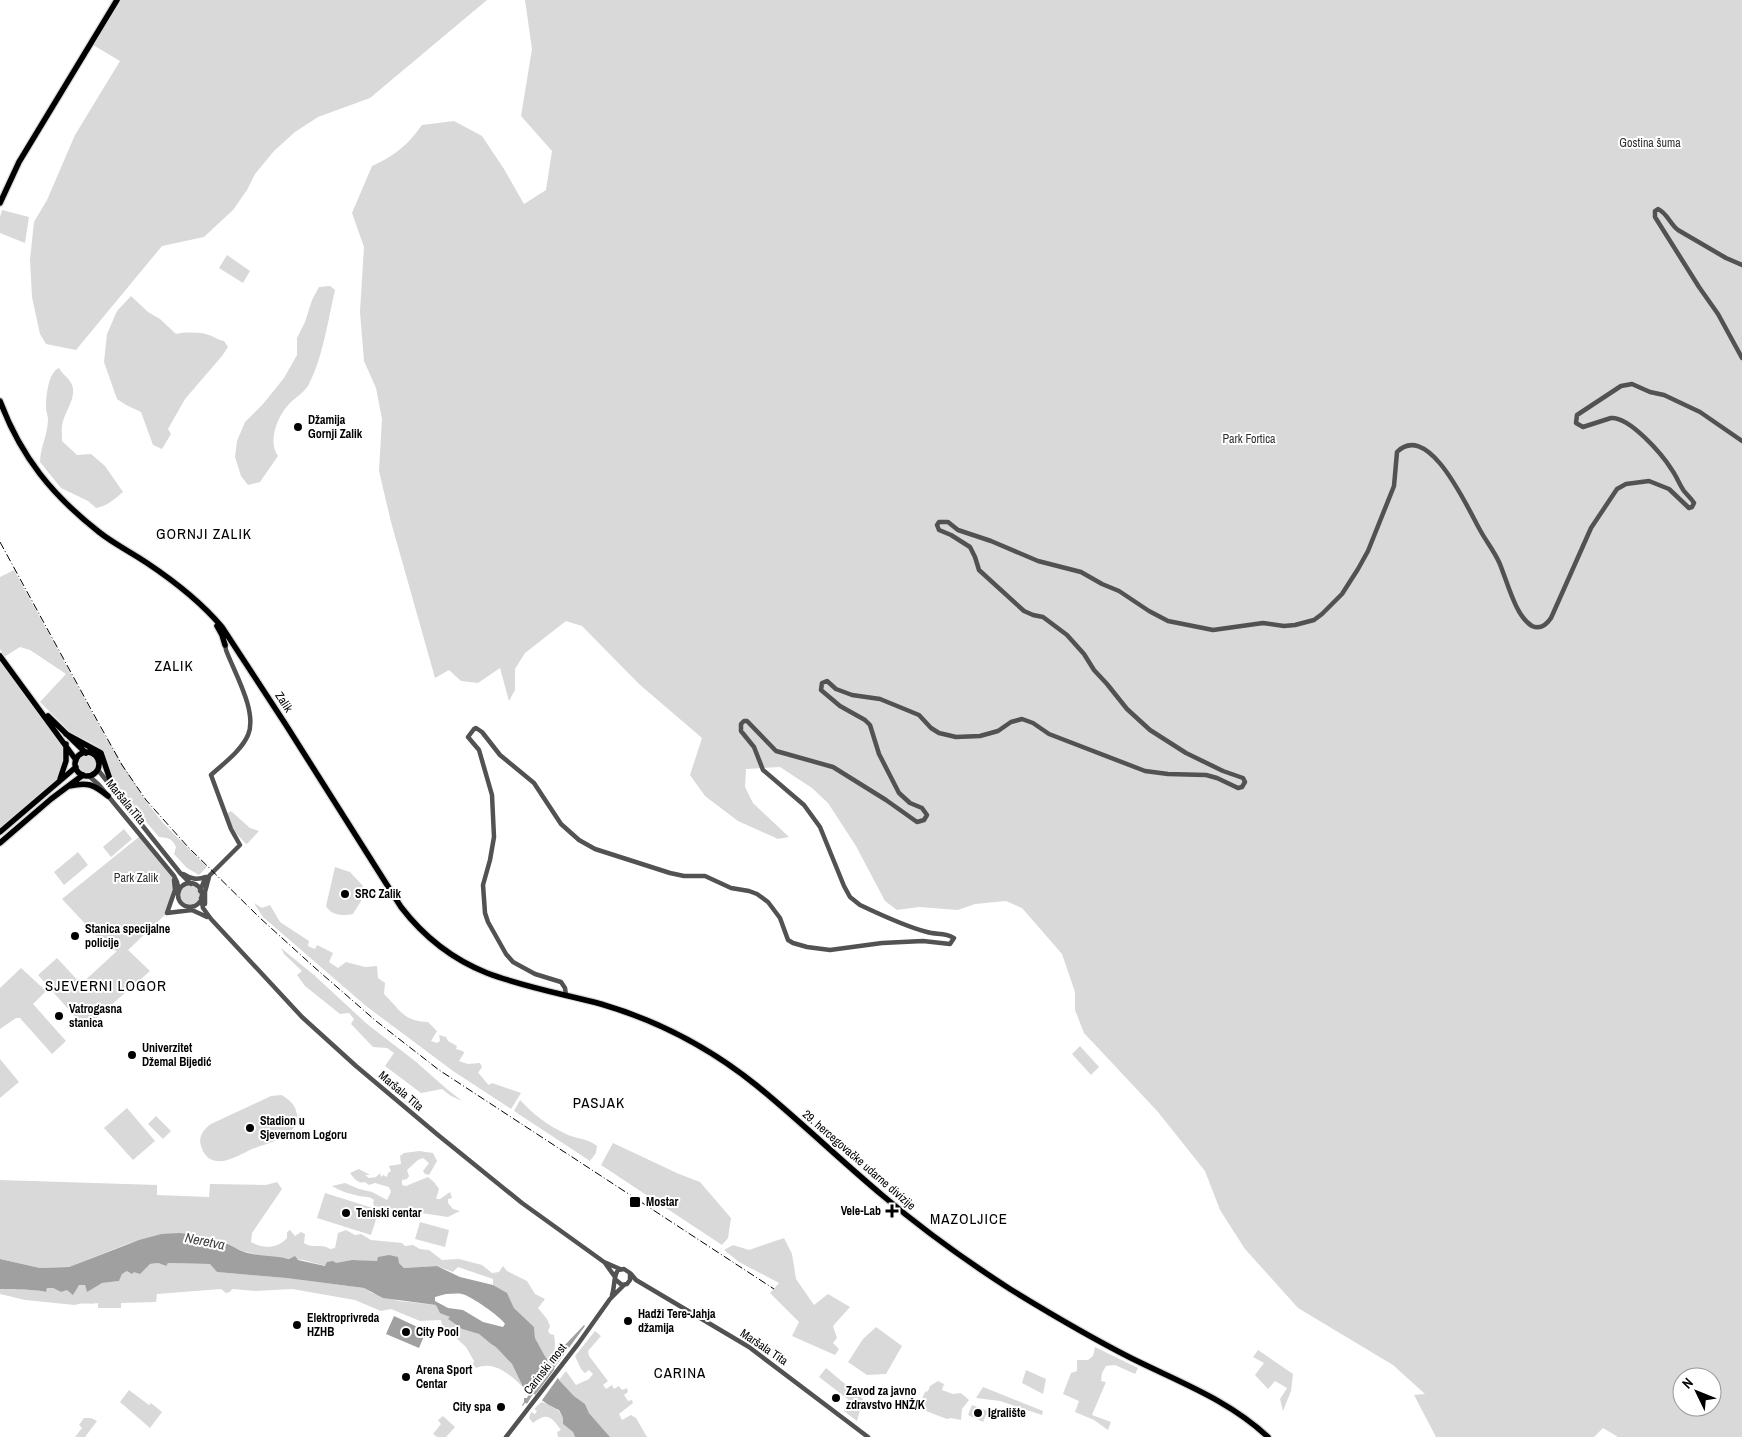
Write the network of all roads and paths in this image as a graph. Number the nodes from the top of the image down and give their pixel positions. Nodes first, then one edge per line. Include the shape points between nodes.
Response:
1 (117, 0) edge
2 (0, 203) edge
3 (1742, 265) edge
4 (1742, 358) edge
5 (0, 401) edge
6 (1742, 440) edge
7 (198, 603) junction
8 (230, 637) junction
9 (225, 645) junction
10 (0, 656) edge
11 (32, 700) junction
12 (66, 734) junction
13 (66, 744) junction
14 (86, 752) junction
15 (76, 760) junction
16 (76, 768) junction
17 (98, 770) junction
18 (86, 776) junction
19 (59, 781) junction
20 (67, 786) junction
21 (114, 791) junction
22 (108, 796) junction
23 (0, 832) edge
24 (0, 843) edge
25 (180, 872) junction
26 (174, 876) junction
27 (210, 876) junction
28 (204, 881) junction
29 (192, 884) junction
30 (200, 890) junction
31 (179, 891) junction
32 (201, 898) junction
33 (190, 906) junction
34 (206, 913) junction
35 (210, 919) junction
36 (556, 980) junction
37 (558, 993) junction
38 (566, 995) junction
39 (604, 1262) junction
40 (620, 1269) junction
41 (631, 1274) junction
42 (615, 1279) junction
43 (627, 1283) junction
44 (642, 1283) junction
45 (610, 1299) junction
46 (506, 1437) edge
47 (868, 1437) edge
48 (1268, 1437) edge

1 - 2 main road via 19,162
3 - 4 street via 1678,230 1662,211 1655,211 1655,217 1722,320
5 - 7 main road, Zalik via 14,436 59,496 99,532 168,578
6 - 36 street via 1683,404 1632,384 1621,386 1579,414 1576,423 1583,427 1615,418 1632,426 1656,449 1694,505 1688,508 1669,489 1649,481 1626,484 1617,489 1591,528 1551,618 1540,627 1522,616 1494,551 1456,486 1427,450 1414,445 1405,446 1397,452 1391,494 1368,551 1342,594 1314,620 1295,625 1263,623 1213,630 1168,621 1120,591 1081,572 1038,561 958,530 948,522 939,522 939,530 970,548 979,570 1024,611 1043,617 1067,635 1127,709 1145,726 1186,753 1245,782 1238,788 1206,775 1145,770 1049,734 1022,719 991,733 952,736 939,733 919,715 880,699 856,696 827,682 822,683 821,690 827,697 870,725 879,754 899,793 927,815 917,822 833,767 776,751 747,721 742,723 742,730 754,747 763,770 804,805 820,827 838,874 853,900 917,928 951,936 954,938 950,944 923,941 830,950 793,943 788,940 780,918 768,902 749,890 731,888 705,876 670,873 596,849 579,840 561,824 534,783 476,728 468,737 481,753 493,804 494,836 483,885 485,913 513,962 535,974
7 - 8 main road, Zalik
7 - 9 main road via 219,629
8 - 9 street
8 - 37 main road, Zalik via 401,907 418,928 444,950 475,969
9 - 27 street via 251,721 248,736 240,748 211,775 240,844
10 - 11 main road
11 - 12 main road
11 - 13 main road
12 - 14 main road
12 - 21 main road via 100,753
13 - 15 main road
13 - 19 main road via 66,761
14 - 15 main road
14 - 17 main road via 98,759
15 - 16 main road
16 - 18 main road
16 - 19 main road
17 - 18 main road
17 - 21 street, Maršala Tita
18 - 20 main road
18 - 22 street, Maršala Tita
19 - 23 main road
20 - 22 main road via 90,784
20 - 24 main road
21 - 25 street, Maršala Tita
22 - 26 street, Maršala Tita
25 - 27 street via 193,879
25 - 29 street, Maršala Tita
26 - 31 street, Maršala Tita
26 - 35 street via 175,890 167,913 192,910
27 - 28 street
27 - 35 street via 204,902
28 - 29 street
28 - 30 street
29 - 30 street
29 - 31 street via 184,885
30 - 32 street
31 - 33 street via 180,902
32 - 33 street
32 - 34 street, Maršala Tita
33 - 34 street
34 - 35 street, Maršala Tita
35 - 39 street, Maršala Tita via 302,1017 347,1058 508,1192
36 - 37 street
36 - 38 street via 564,986
37 - 38 main road, 29. hercegovačke udarne divizije
38 - 48 main road, 29. hercegovačke udarne divizije via 650,1021 725,1061 936,1238 1046,1310 1127,1356 1213,1397
39 - 40 street, Maršala Tita
39 - 42 street, Maršala Tita
40 - 41 street
40 - 42 street
41 - 43 street
41 - 44 street, Maršala Tita
42 - 43 street via 619,1284
42 - 45 street
43 - 44 street, Maršala Tita
43 - 45 street
44 - 47 street, Maršala Tita via 750,1348
45 - 46 street, Carinski most

